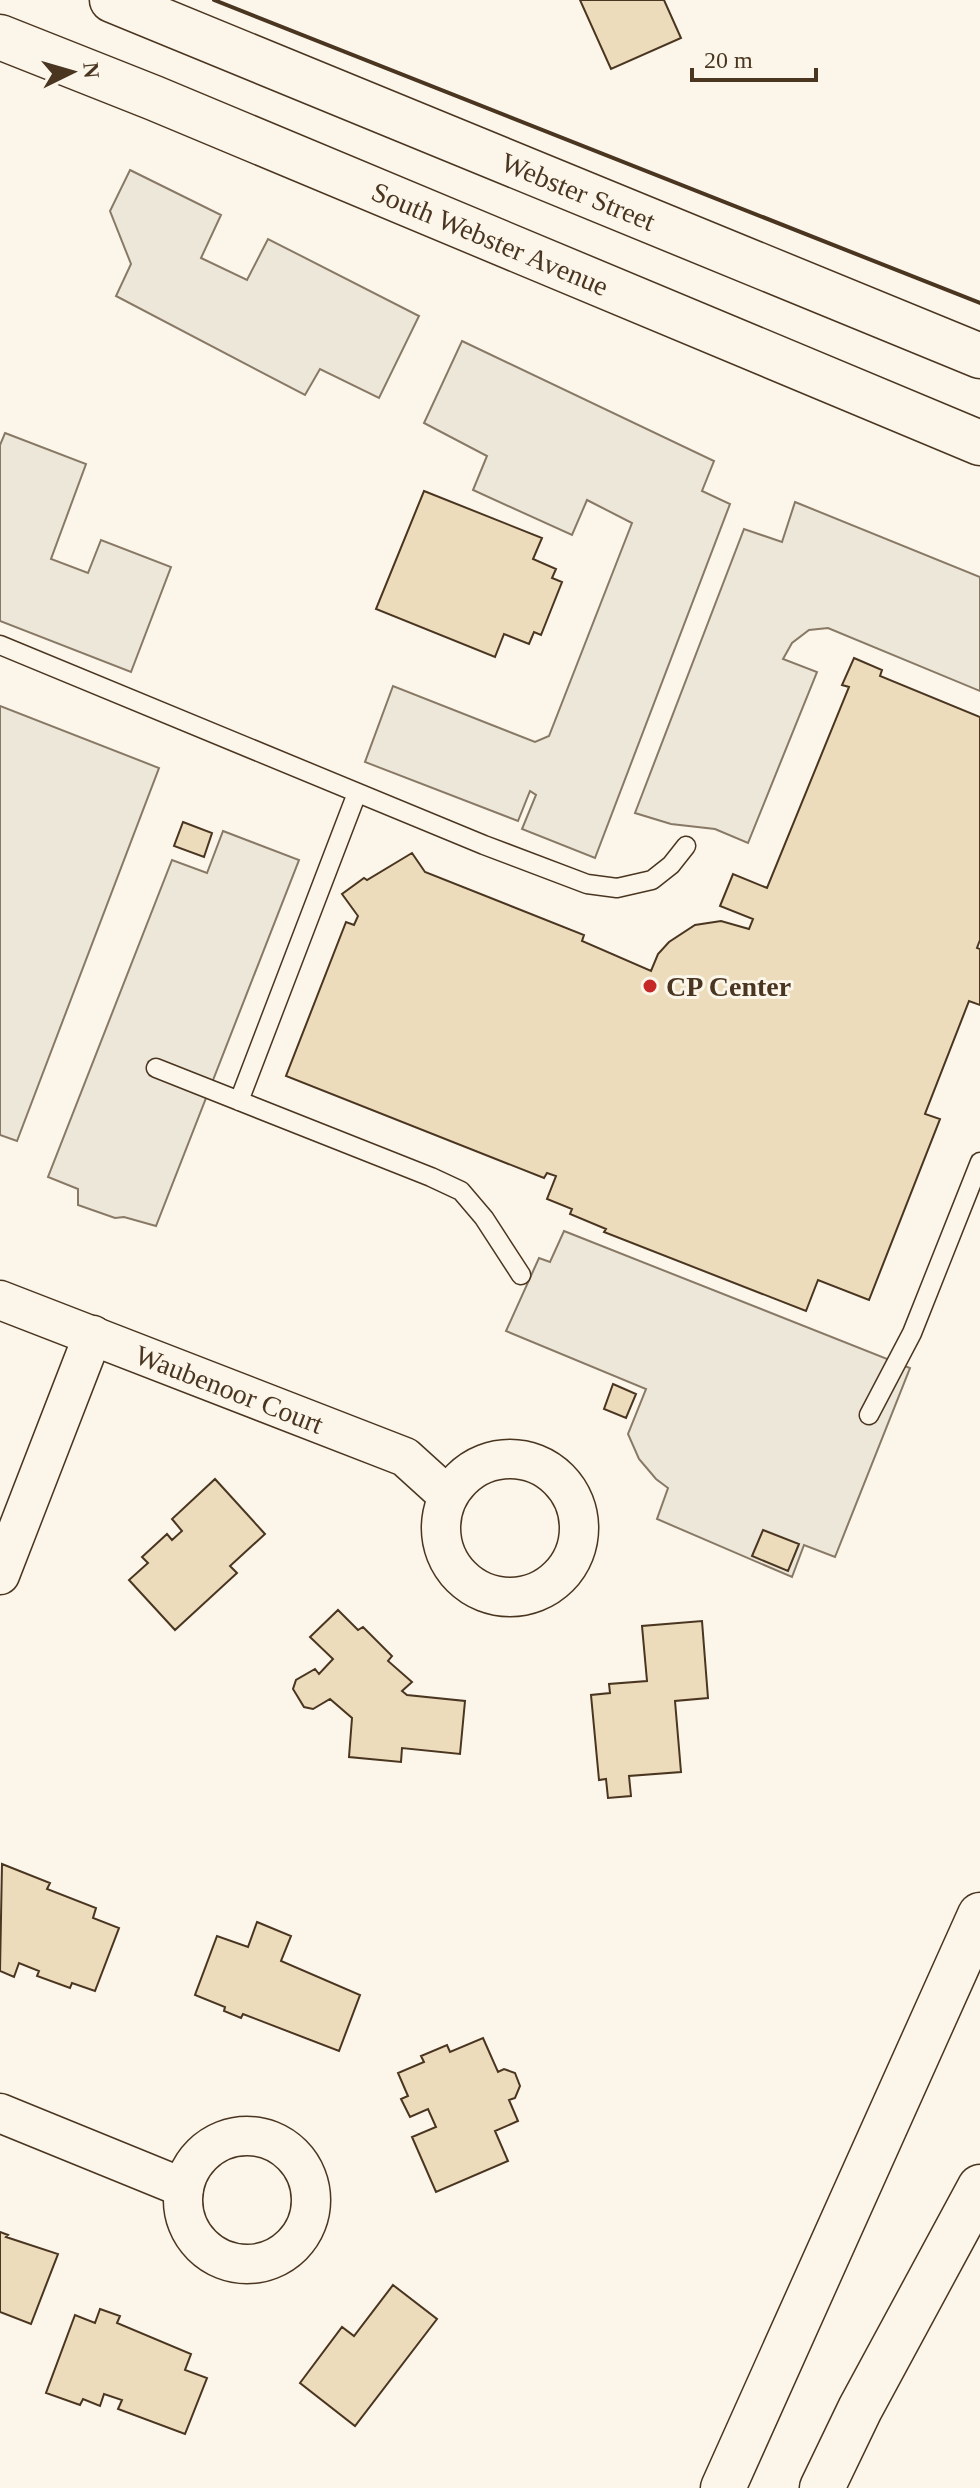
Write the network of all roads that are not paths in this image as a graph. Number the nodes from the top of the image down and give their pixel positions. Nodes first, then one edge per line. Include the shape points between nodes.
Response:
1 (112, 0) edge
2 (0, 37) edge
3 (980, 356) edge
4 (980, 443) edge
5 (0, 645) edge
6 (357, 793) junction
7 (686, 846) dead end
8 (156, 1068) dead end
9 (239, 1101) junction
10 (980, 1162) edge
11 (521, 1275) dead end
12 (0, 1300) edge
13 (93, 1335) junction
14 (869, 1415) dead end
15 (448, 1496) dead end
16 (0, 1575) edge
17 (980, 1915) edge
18 (0, 2113) edge
19 (980, 2187) edge
20 (184, 2188) dead end
21 (723, 2488) edge
22 (822, 2488) edge

1 - 3 main road, Webster Street
2 - 4 main road, South Webster Avenue
5 - 6 lane
6 - 7 lane via 587,884 617,888 652,880
6 - 9 lane
8 - 9 lane
9 - 11 lane via 461,1191
10 - 14 lane via 912,1333
12 - 13 street, Waubenoor Court
13 - 15 street, Waubenoor Court via 405,1457
13 - 16 street
17 - 21 main road
18 - 20 street
19 - 22 main road

